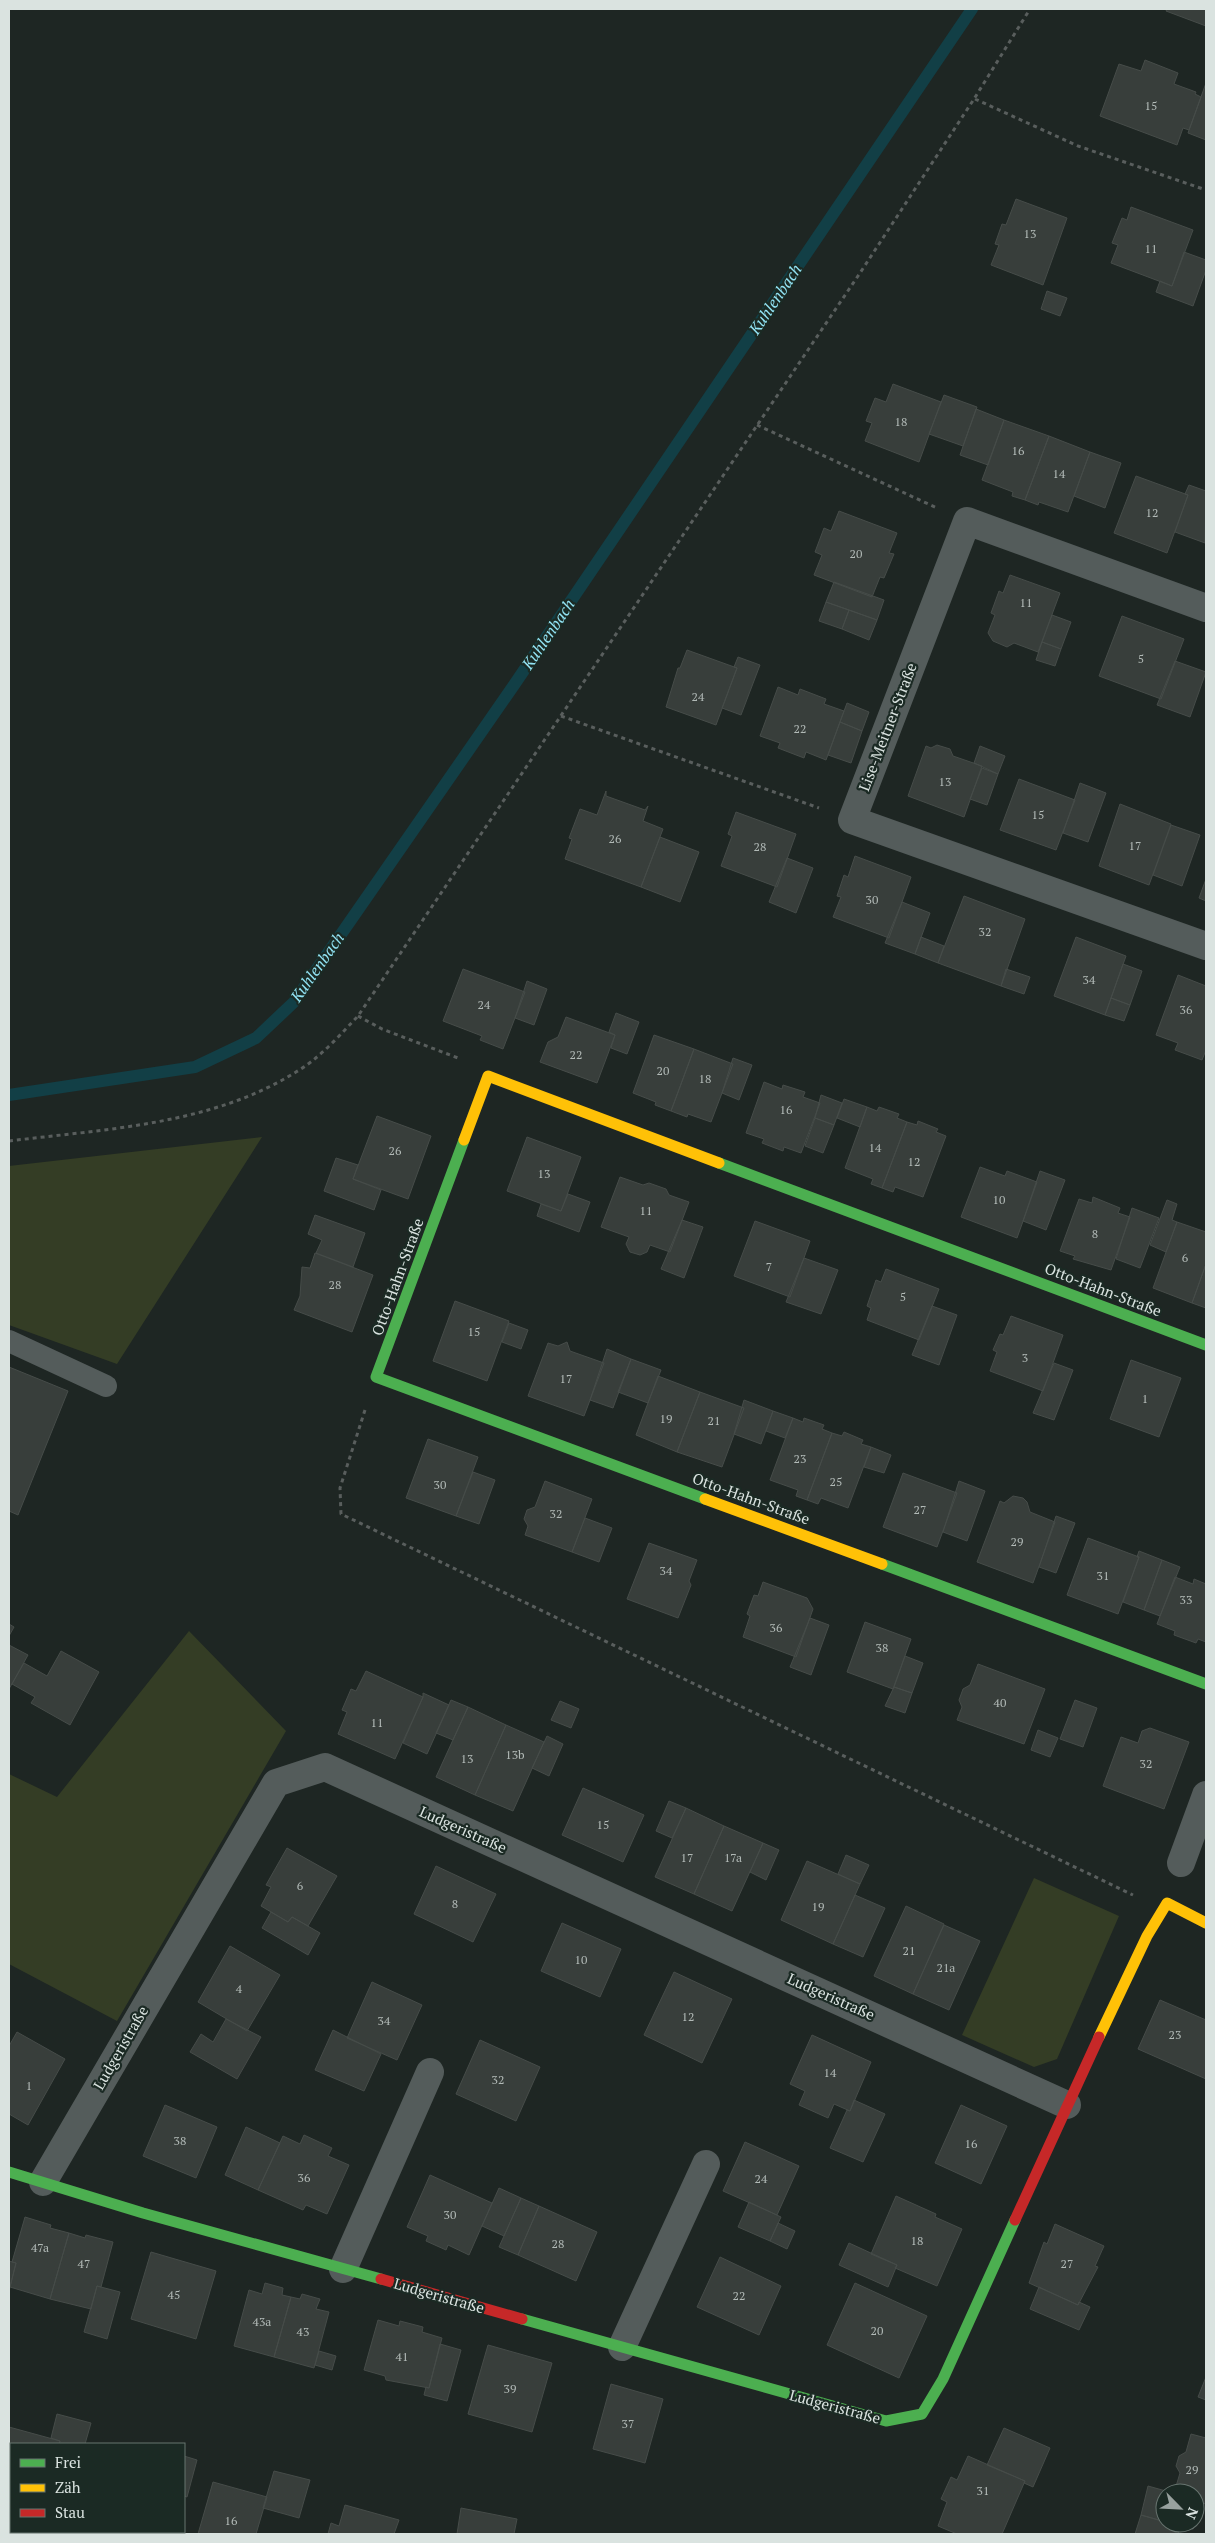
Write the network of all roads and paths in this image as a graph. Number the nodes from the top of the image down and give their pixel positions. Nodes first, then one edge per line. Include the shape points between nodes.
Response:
1 (1030, 9) edge
2 (974, 99) junction
3 (1206, 190) edge
4 (756, 425) junction
5 (967, 521) junction
6 (1206, 608) edge
7 (561, 716) junction
8 (852, 820) junction
9 (1206, 946) edge
10 (358, 1016) junction
11 (488, 1076) junction
12 (9, 1141) edge
13 (9, 1341) edge
14 (1206, 1345) edge
15 (376, 1377) junction
16 (106, 1386) dead end
17 (1206, 1684) edge
18 (1206, 1795) edge
19 (1181, 1863) dead end
20 (1167, 1903) junction
21 (1206, 1923) edge
22 (430, 2072) dead end
23 (1067, 2105) junction
24 (706, 2164) dead end
25 (9, 2172) edge
26 (43, 2182) junction
27 (343, 2269) junction
28 (622, 2347) junction

1 - 2 path
2 - 3 path via 1078,146
2 - 4 path
4 - 5 path
4 - 7 path
5 - 6 street
5 - 8 street, Lise-Meitner-Straße
7 - 8 path
7 - 10 path
8 - 9 street
10 - 11 path via 382,1029 471,1063
10 - 12 path via 297,1072 243,1100 197,1114
11 - 14 street, Otto-Hahn-Straße
11 - 15 street, Otto-Hahn-Straße
13 - 16 lane
15 - 17 street, Otto-Hahn-Straße
15 - 20 path via 340,1488 341,1514 1148,1903
18 - 19 street
20 - 21 street
20 - 23 street, Ludgeristraße via 1147,1936
22 - 27 street
23 - 26 street, Ludgeristraße via 325,1767 276,1783
23 - 28 street, Ludgeristraße via 943,2379 922,2414 886,2422
24 - 28 street
25 - 26 street, Ludgeristraße
26 - 27 street, Ludgeristraße
27 - 28 street, Ludgeristraße

